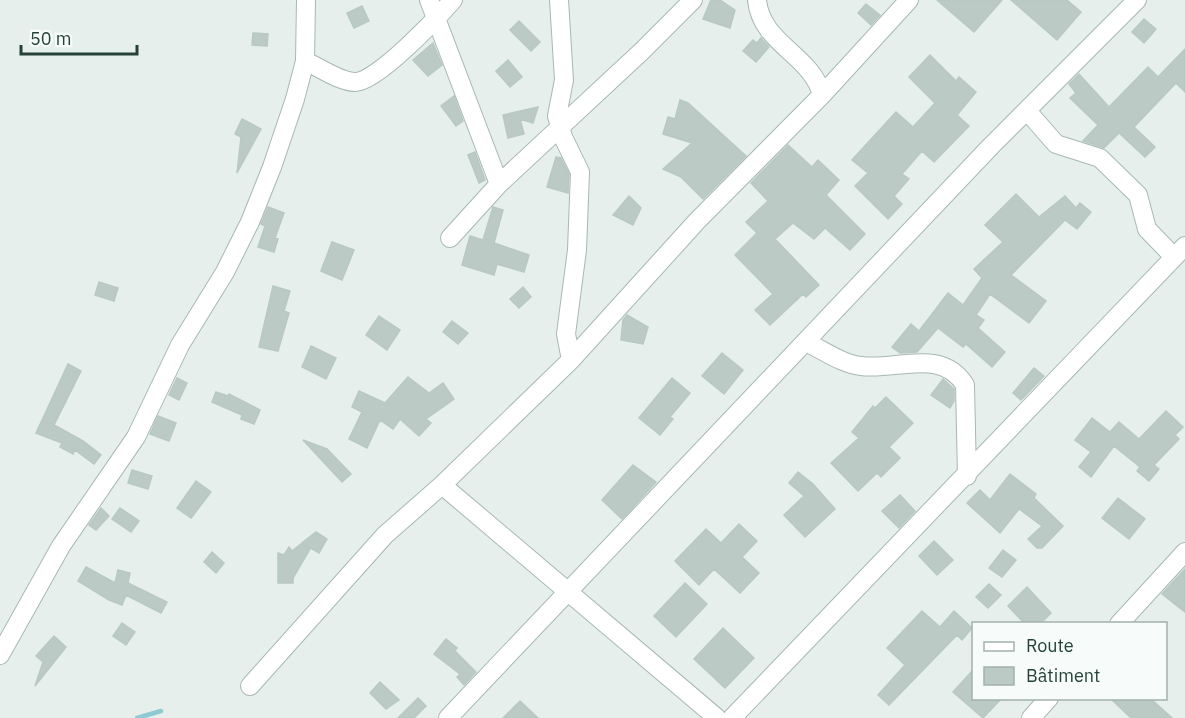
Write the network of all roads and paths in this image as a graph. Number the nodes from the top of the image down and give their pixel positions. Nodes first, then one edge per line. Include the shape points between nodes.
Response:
1 (306, 0) edge
2 (429, 0) edge
3 (453, 0) edge
4 (559, 0) edge
5 (693, 0) edge
6 (757, 0) edge
7 (909, 0) edge
8 (1137, 0) edge
9 (436, 18) junction
10 (304, 61) junction
11 (822, 95) junction
12 (1028, 112) junction
13 (560, 127) junction
14 (499, 184) junction
15 (450, 238) dead end
16 (1180, 251) edge
17 (806, 342) junction
18 (571, 360) junction
19 (967, 476) junction
20 (442, 485) junction
21 (1185, 552) edge
22 (570, 591) junction
23 (1121, 622) edge
24 (0, 655) edge
25 (250, 686) dead end
26 (1048, 700) edge
27 (448, 718) edge
28 (717, 718) edge
29 (732, 718) edge
30 (1031, 718) edge

1 - 10 street
2 - 9 street
3 - 9 street
4 - 13 street via 564,80 557,116
5 - 13 street
6 - 11 street via 766,30 814,75
7 - 11 street
8 - 12 street
9 - 10 street via 387,64 361,82 352,82
9 - 14 street
10 - 24 street via 272,167 225,272 180,345 136,437 61,546
11 - 18 street via 697,221
12 - 16 street via 1056,144 1100,158 1138,195 1147,228
12 - 17 street via 991,146
13 - 14 street
13 - 18 street via 580,172 577,250 566,334
14 - 15 street
16 - 19 street
17 - 19 street via 863,367 929,362 957,373 965,385
17 - 22 street
18 - 20 street
19 - 29 street
20 - 22 street
20 - 25 street via 385,535
21 - 23 street
22 - 27 street
22 - 28 street
26 - 30 street

